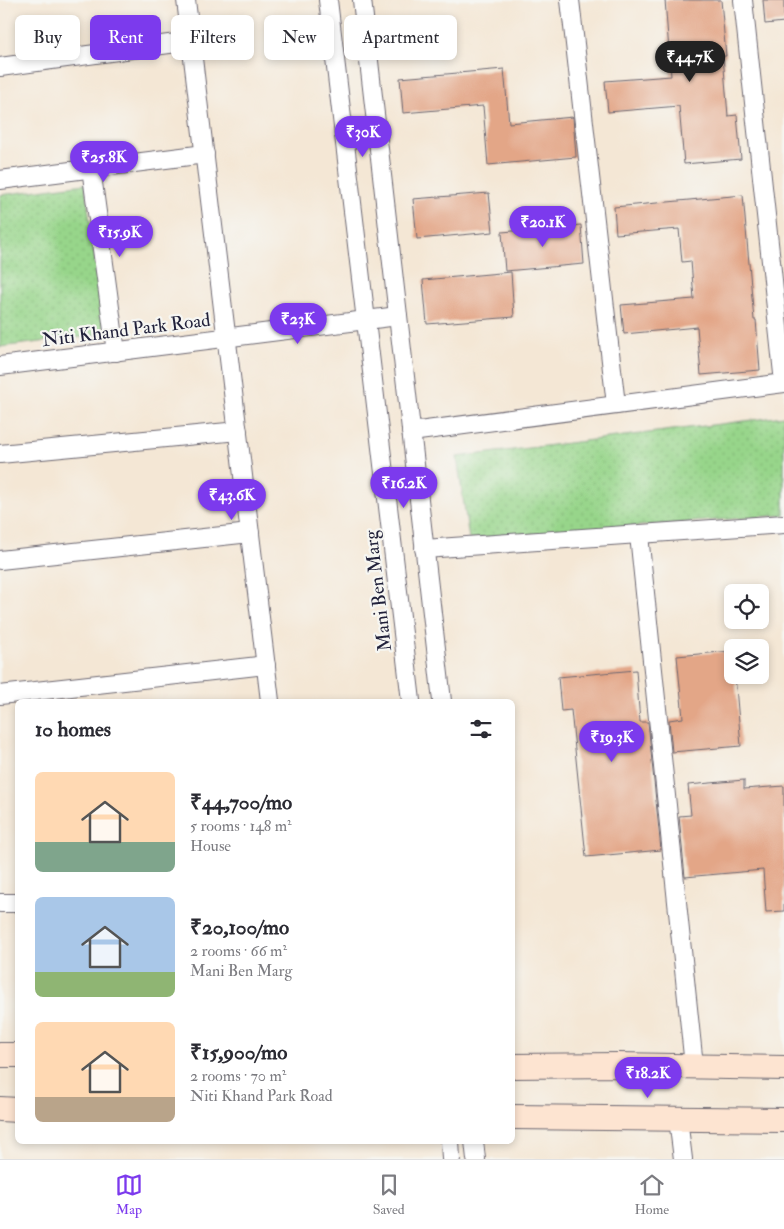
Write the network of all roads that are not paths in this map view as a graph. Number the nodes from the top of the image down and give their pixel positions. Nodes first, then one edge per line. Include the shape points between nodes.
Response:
1 (186, 0) edge
2 (328, 0) edge
3 (362, 0) edge
4 (570, 0) edge
5 (743, 0) edge
6 (188, 15) edge
7 (171, 44) edge
8 (193, 60) edge
9 (0, 67) edge
10 (205, 154) junction
11 (91, 168) junction
12 (0, 180) edge
13 (398, 316) junction
14 (366, 320) junction
15 (227, 338) junction
16 (116, 352) junction
17 (0, 366) edge
18 (784, 383) edge
19 (616, 405) junction
20 (238, 431) junction
21 (411, 432) junction
22 (0, 454) edge
23 (784, 524) edge
24 (250, 533) junction
25 (639, 535) junction
26 (424, 549) junction
27 (0, 560) edge
28 (266, 665) junction
29 (0, 695) edge
30 (270, 699) edge
31 (411, 699) edge
32 (442, 699) edge
33 (0, 903) edge
34 (15, 903) edge
35 (0, 1055) edge
36 (15, 1056) edge
37 (515, 1066) edge
38 (694, 1066) junction
39 (784, 1068) edge
40 (0, 1109) edge
41 (15, 1110) edge
42 (515, 1116) edge
43 (678, 1119) junction
44 (784, 1120) edge
45 (450, 1144) edge
46 (474, 1144) edge
47 (451, 1159) edge
48 (476, 1159) edge
49 (683, 1159) edge

1 - 6 street, Niti Khand Park Road
2 - 14 street, Mani Ben Marg
3 - 13 street
4 - 19 street
5 - 18 street
7 - 9 street
8 - 10 street, Niti Khand Park Road
10 - 11 street
10 - 15 street, Niti Khand Park Road
11 - 12 street
11 - 16 street
13 - 14 street
13 - 21 street
14 - 15 street
14 - 31 street, Mani Ben Marg
15 - 16 street, Niti Khand Park Road
15 - 20 street
16 - 17 street, Niti Khand Park Road
18 - 19 street
19 - 21 street
20 - 22 street
20 - 24 street
21 - 26 street
23 - 25 street
24 - 27 street
24 - 28 street
25 - 26 street
25 - 38 street
26 - 32 street
28 - 29 street
28 - 30 street
33 - 34 street
35 - 36 street
37 - 38 street
38 - 39 street
40 - 41 street
42 - 43 street
43 - 44 street
43 - 49 street
45 - 47 street
46 - 48 street

